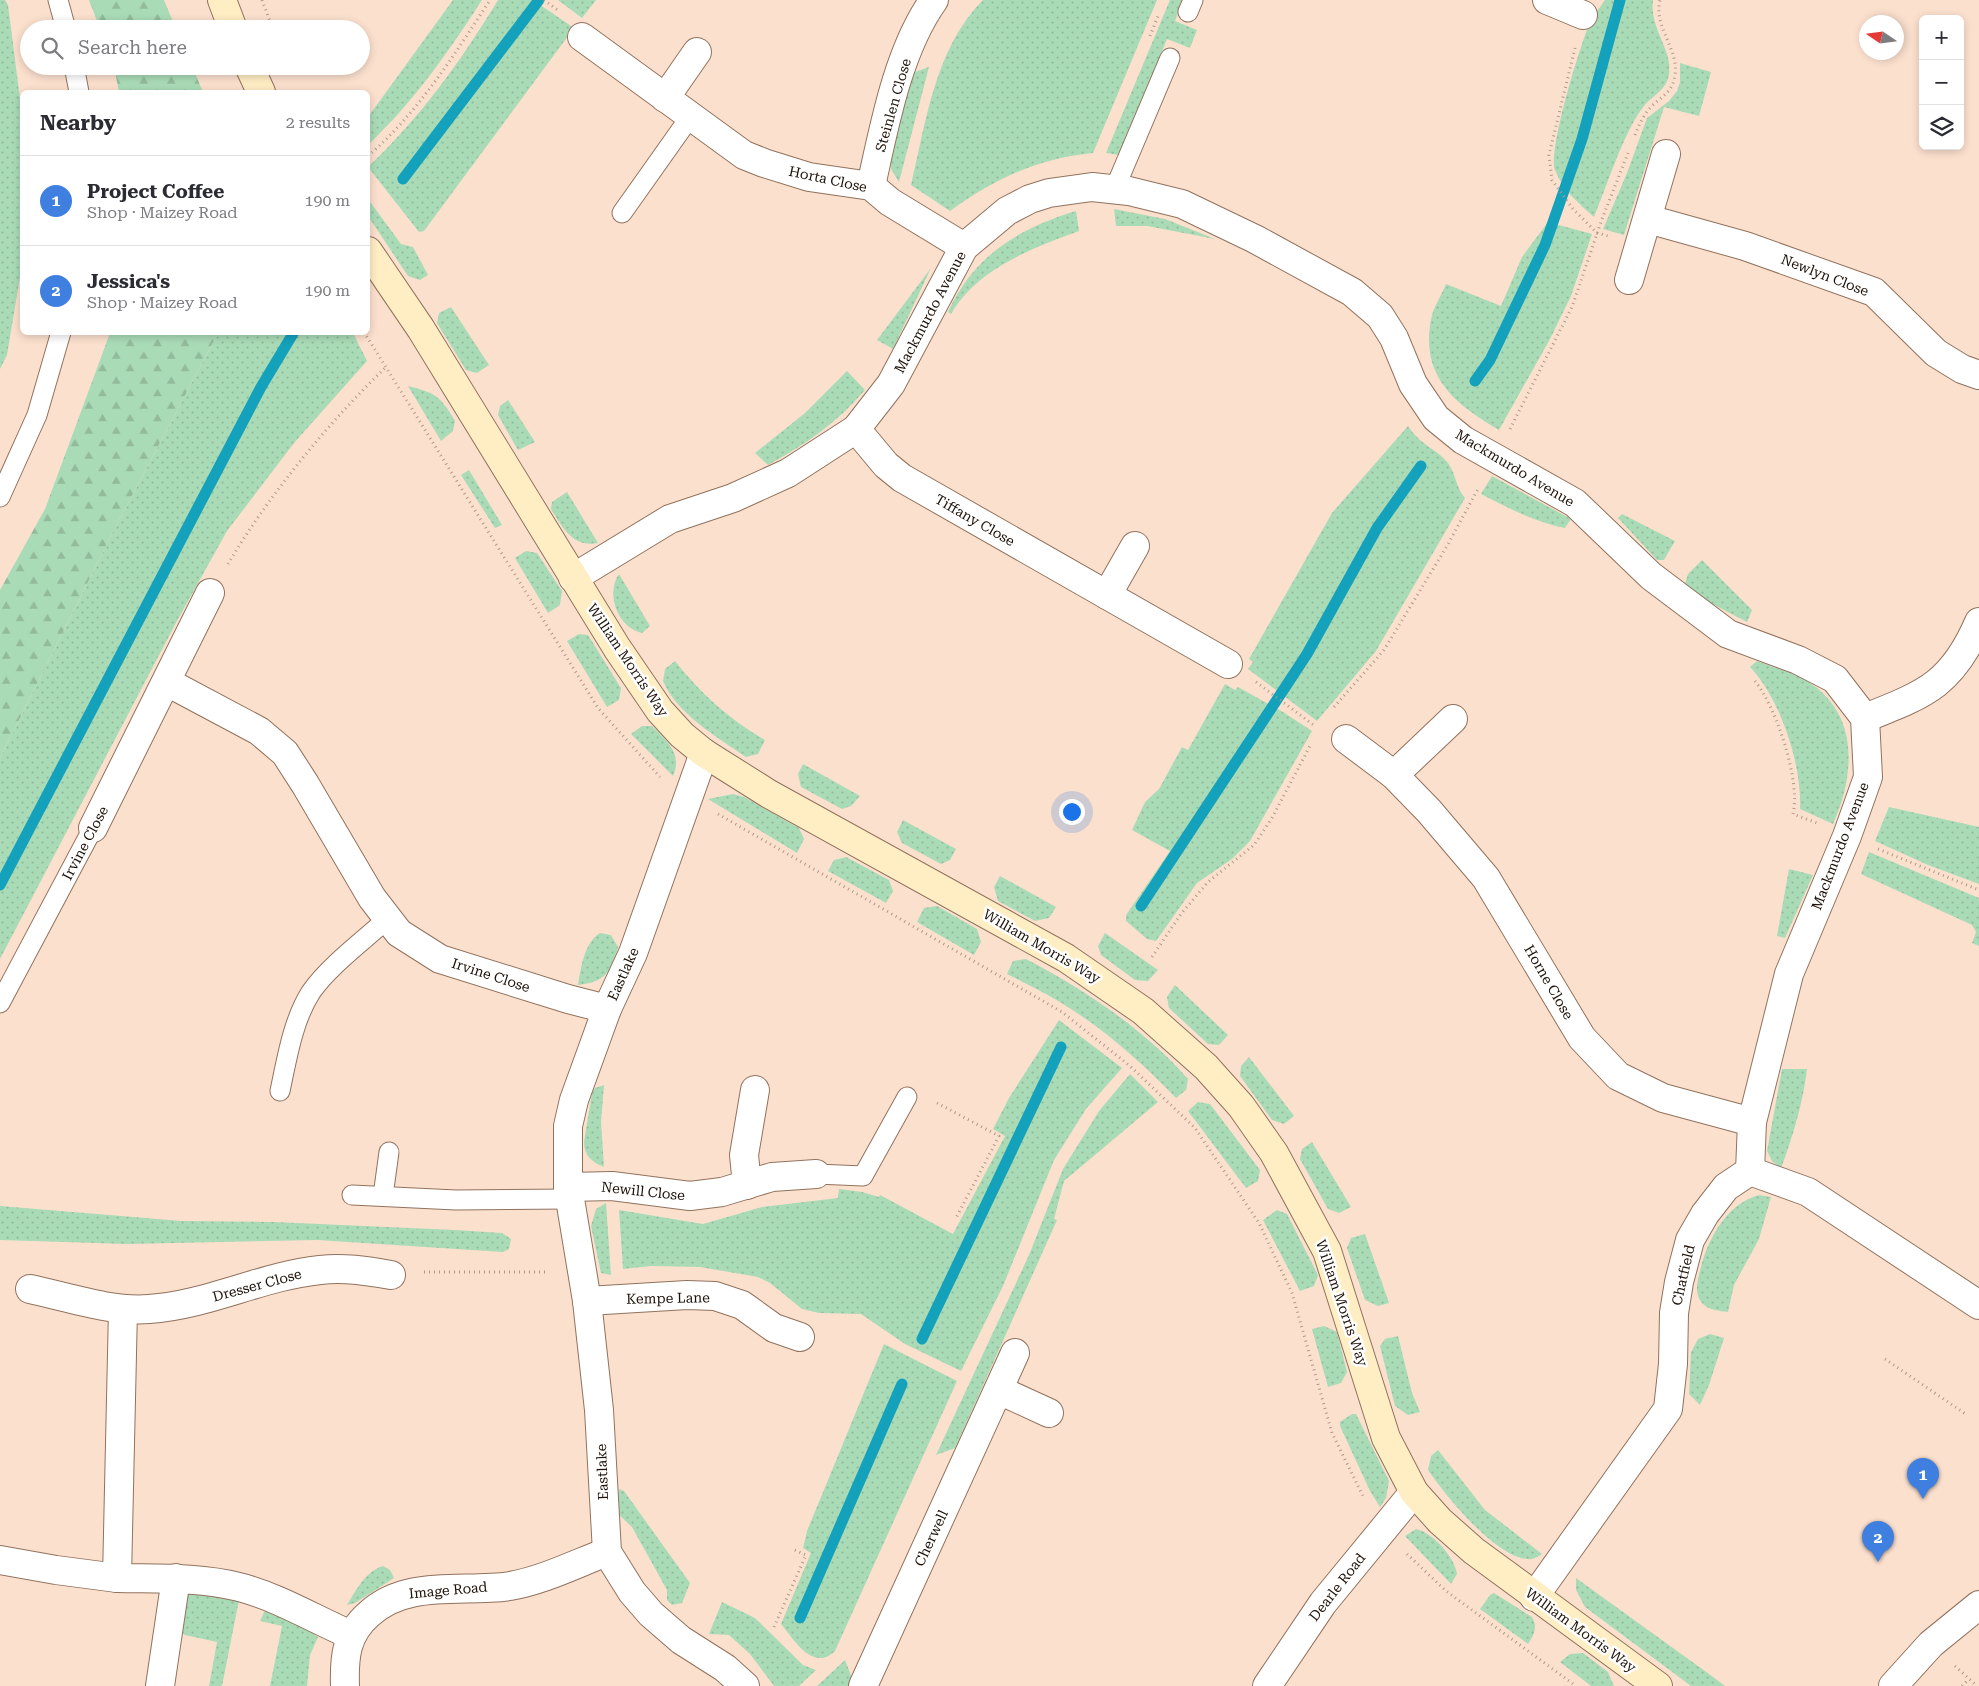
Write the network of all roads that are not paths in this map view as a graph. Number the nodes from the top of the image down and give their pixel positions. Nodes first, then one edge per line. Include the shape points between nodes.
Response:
1 (58, 0) edge
2 (222, 0) edge
3 (934, 0) edge
4 (1547, 0) edge
5 (1583, 15) road end
6 (64, 20) edge
7 (230, 20) edge
8 (582, 37) dead end
9 (697, 52) dead end
10 (1170, 58) dead end
11 (76, 75) edge
12 (253, 75) edge
13 (79, 90) edge
14 (260, 90) edge
15 (665, 98) junction
16 (690, 117) junction
17 (1666, 154) dead end
18 (871, 186) junction
19 (1115, 188) junction
20 (622, 214) dead end
21 (1648, 219) junction
22 (964, 247) junction
23 (370, 254) edge
24 (1629, 280) dead end
25 (60, 335) edge
26 (1979, 375) edge
27 (856, 429) junction
28 (0, 497) edge
29 (1135, 546) dead end
30 (573, 578) junction
31 (210, 593) road end
32 (1107, 595) junction
33 (1979, 622) edge
34 (1228, 664) dead end
35 (167, 682) junction
36 (1865, 718) junction
37 (1453, 719) dead end
38 (1346, 739) dead end
39 (704, 753) junction
40 (1394, 775) junction
41 (93, 828) joint
42 (386, 920) junction
43 (0, 1003) edge
44 (607, 1009) junction
45 (755, 1090) dead end
46 (280, 1091) dead end
47 (907, 1097) road end
48 (1752, 1122) junction
49 (389, 1152) dead end
50 (1750, 1171) junction
51 (816, 1174) joint
52 (747, 1185) junction
53 (569, 1193) junction
54 (352, 1195) dead end
55 (383, 1196) junction
56 (391, 1275) road end
57 (30, 1289) dead end
58 (586, 1301) junction
59 (1979, 1305) edge
60 (123, 1309) junction
61 (800, 1337) dead end
62 (1015, 1353) dead end
63 (999, 1390) junction
64 (1049, 1413) dead end
65 (1414, 1492) junction
66 (607, 1552) junction
67 (0, 1560) edge
68 (117, 1578) junction
69 (176, 1578) junction
70 (1534, 1597) junction
71 (1979, 1605) edge
72 (351, 1635) junction
73 (1650, 1684) edge
74 (160, 1686) edge
75 (345, 1686) edge
76 (745, 1686) edge
77 (862, 1686) edge
78 (1267, 1686) edge
79 (1892, 1686) edge

1 - 6 lane
2 - 7 street
3 - 18 street, Steinlen Close via 910,46 895,87
4 - 5 street
8 - 15 street, Horta Close
9 - 15 street
10 - 19 lane
11 - 13 lane
12 - 14 street
15 - 16 street, Horta Close
16 - 18 street, Horta Close via 744,155 764,164 809,177
16 - 20 lane
17 - 21 street
18 - 22 street, Horta Close via 890,202
19 - 22 street, Mackmurdo Avenue via 1075,189 1030,199 1007,211
19 - 36 street, Mackmurdo Avenue via 1182,204 1352,292 1380,316 1394,338 1414,384 1436,418 1462,440 1576,503 1651,576 1728,634 1798,660 1835,679
21 - 24 street
21 - 26 street, Newlyn Close via 1745,246 1874,292 1936,353
22 - 27 street, Mackmurdo Avenue via 891,384
23 - 30 street, William Morris Way via 421,329
25 - 28 lane via 37,415
27 - 30 street, Mackmurdo Avenue via 788,473 732,498 670,519
27 - 32 street, Tiffany Close via 886,465 902,478
29 - 32 street
30 - 39 street, William Morris Way via 660,711
31 - 35 street, Irvine Close
32 - 34 street, Tiffany Close
33 - 36 street via 1962,657 1941,681 1908,701
35 - 41 street, Irvine Close
35 - 42 street, Irvine Close via 259,731 285,753
36 - 48 street, Mackmurdo Avenue via 1868,777 1848,836 1789,974
37 - 40 street
38 - 40 street, Horne Close
39 - 44 street, Eastlake via 633,953
39 - 65 street, William Morris Way via 769,794 1066,958 1143,1011 1206,1067 1241,1106 1274,1153 1327,1251 1386,1438
40 - 48 street, Horne Close via 1430,811 1486,878 1582,1038 1618,1076 1663,1098
41 - 43 lane, Irvine Close
42 - 44 street, Irvine Close via 399,933 440,959
42 - 46 lane via 312,991 291,1043
44 - 53 street, Eastlake via 574,1100 568,1126
45 - 52 street via 744,1155
47 - 51 lane via 864,1176
48 - 50 street, Mackmurdo Avenue
49 - 55 lane
50 - 59 street via 1808,1192
50 - 70 street, Chatfield via 1726,1186 1690,1240 1674,1313 1668,1409
51 - 52 street, Newill Close via 772,1177
52 - 53 street, Newill Close via 690,1196 612,1186
53 - 55 lane via 456,1200
53 - 58 street, Eastlake
54 - 55 lane
56 - 60 street, Dresser Close via 349,1268 319,1270 208,1298 150,1309
57 - 60 street, Dresser Close
58 - 61 street, Kempe Lane via 715,1296 742,1305 774,1328
58 - 66 street, Eastlake via 599,1410
60 - 68 street
62 - 63 street, Cherwell
63 - 64 street
63 - 77 street, Cherwell
65 - 70 street, William Morris Way via 1474,1551
65 - 78 street, Dearle Road via 1323,1603
66 - 72 street, Image Road via 548,1576 510,1586 399,1595 376,1607
66 - 76 street, Eastlake via 632,1592 651,1614
67 - 68 street
68 - 69 street
69 - 72 street via 220,1583 256,1592
69 - 74 street
70 - 73 street, William Morris Way
71 - 79 street via 1931,1644
72 - 75 street, Image Road via 346,1648

